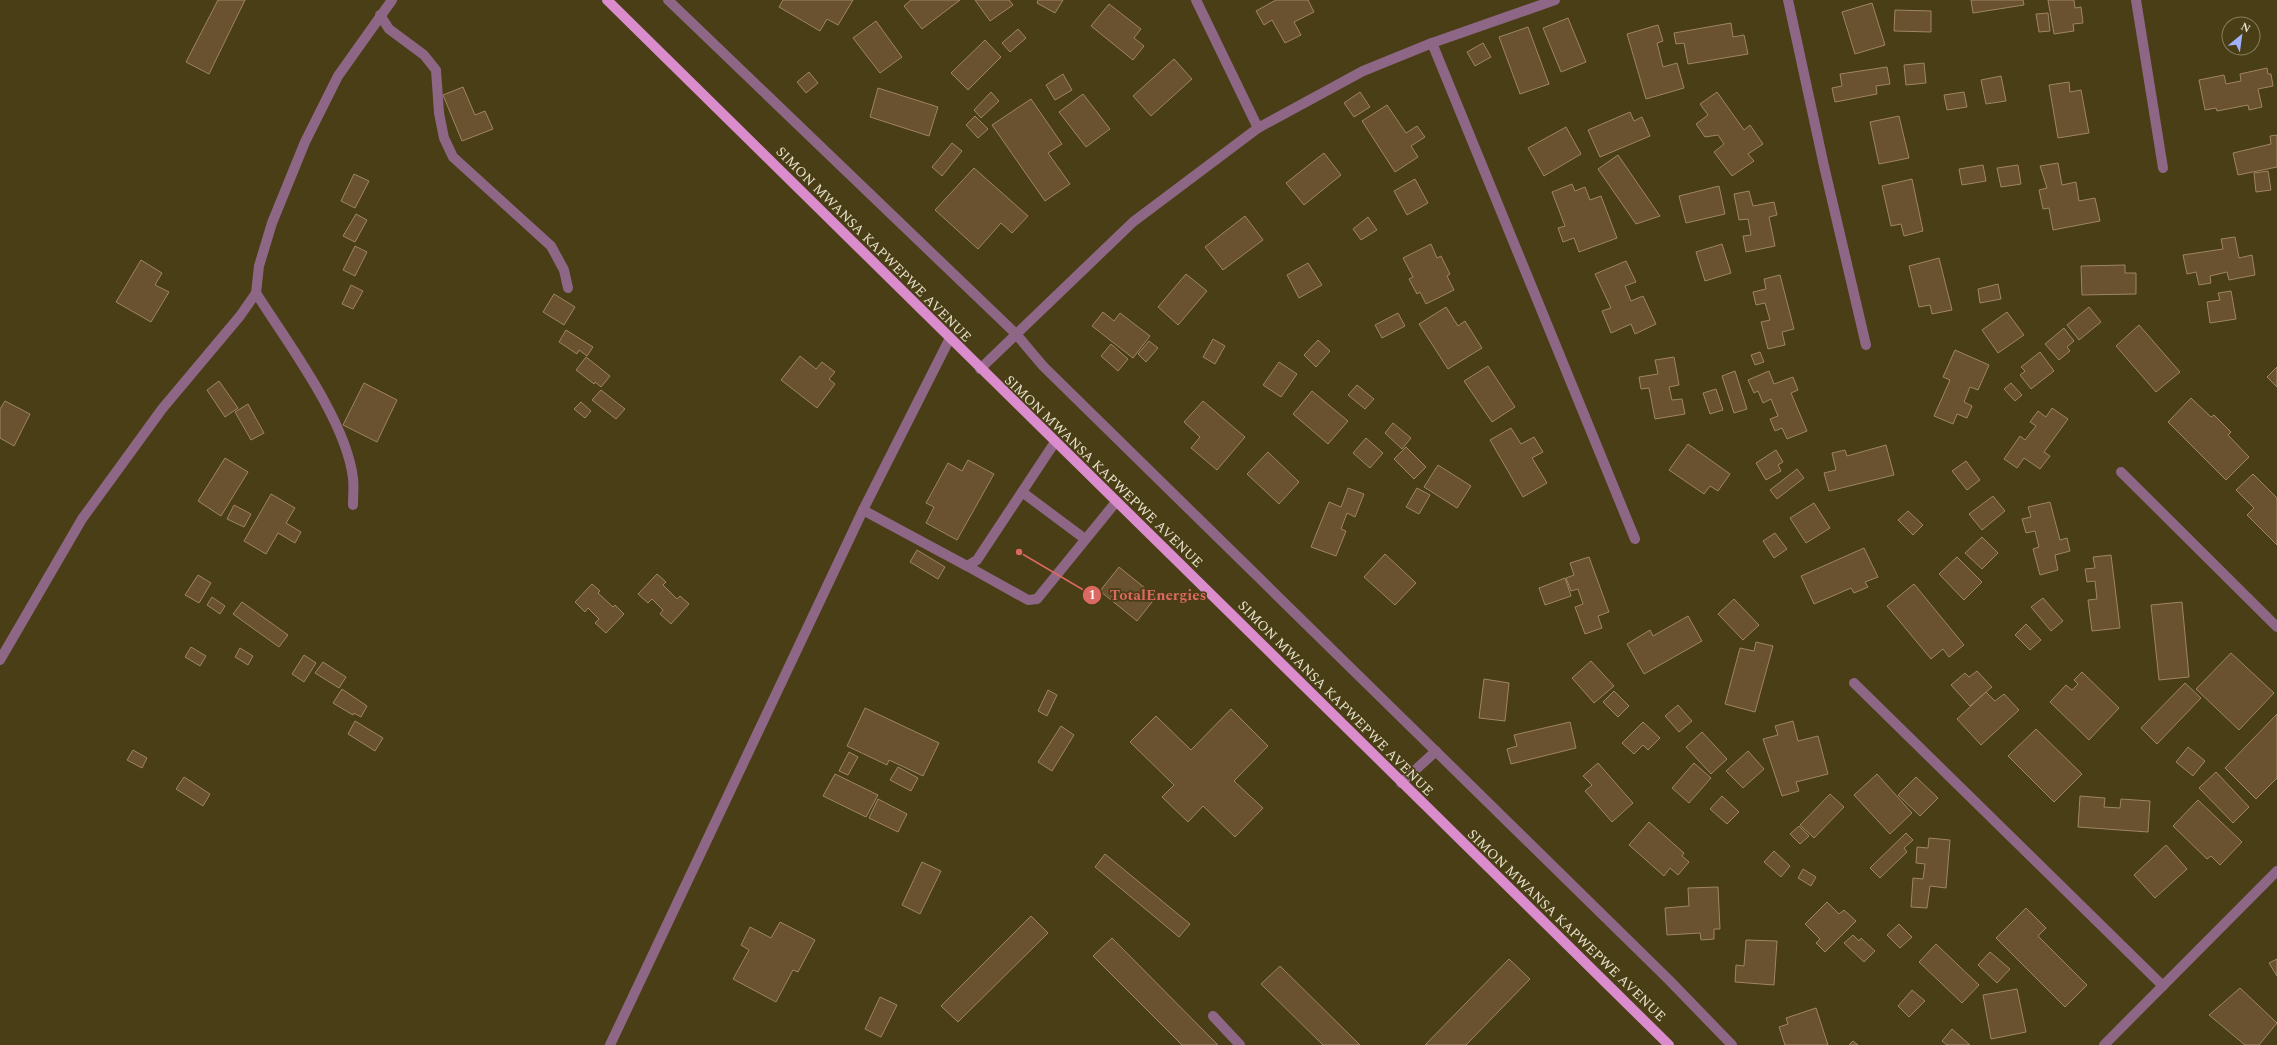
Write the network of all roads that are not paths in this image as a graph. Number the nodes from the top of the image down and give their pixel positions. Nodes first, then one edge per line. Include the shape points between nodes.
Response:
1 (392, 0) edge
2 (607, 0) edge
3 (668, 0) edge
4 (1196, 0) edge
5 (1555, 0) edge
6 (1788, 0) edge
7 (2136, 0) edge
8 (380, 15) junction
9 (1432, 43) junction
10 (1258, 128) junction
11 (2163, 168) dead end
12 (568, 288) dead end
13 (256, 293) junction
14 (1016, 334) junction
15 (950, 338) junction
16 (1866, 345) dead end
17 (980, 369) junction
18 (1055, 442) junction
19 (2121, 472) dead end
20 (1022, 492) junction
21 (1116, 502) junction
22 (353, 505) dead end
23 (863, 510) junction
24 (1085, 539) junction
25 (1635, 539) dead end
26 (967, 566) junction
27 (2277, 626) edge
28 (0, 660) edge
29 (1854, 683) dead end
30 (1436, 751) junction
31 (1401, 782) junction
32 (2277, 871) edge
33 (2163, 986) junction
34 (1213, 1016) dead end
35 (610, 1045) edge
36 (1240, 1045) edge
37 (1669, 1045) edge
38 (1732, 1045) edge
39 (2104, 1045) edge

1 - 8 street
2 - 15 main road, SIMON MWANSA KAPWEPWE AVENUE
3 - 14 street
4 - 10 street
5 - 9 street
6 - 16 street
7 - 11 street
8 - 12 street via 388,29 424,55 436,70 439,113 444,138 453,157 551,246 564,270
8 - 13 street via 338,76 305,142 272,223 259,266
9 - 10 street via 1363,71
9 - 25 street
10 - 14 street via 1133,222
13 - 22 street via 304,368 342,436 353,477
13 - 28 street via 236,321 162,409 82,519
14 - 17 street
14 - 30 street via 1044,366
15 - 17 main road, SIMON MWANSA KAPWEPWE AVENUE
15 - 23 street
17 - 18 main road, SIMON MWANSA KAPWEPWE AVENUE
18 - 20 street
18 - 21 main road, SIMON MWANSA KAPWEPWE AVENUE
19 - 27 street
20 - 24 street
20 - 26 street via 977,560
21 - 24 street
21 - 31 main road, SIMON MWANSA KAPWEPWE AVENUE
23 - 26 street
23 - 35 street
24 - 26 street via 1037,599 1028,600
29 - 33 street
30 - 31 street
30 - 38 street
31 - 37 main road, SIMON MWANSA KAPWEPWE AVENUE
32 - 33 street
33 - 39 street
34 - 36 street

